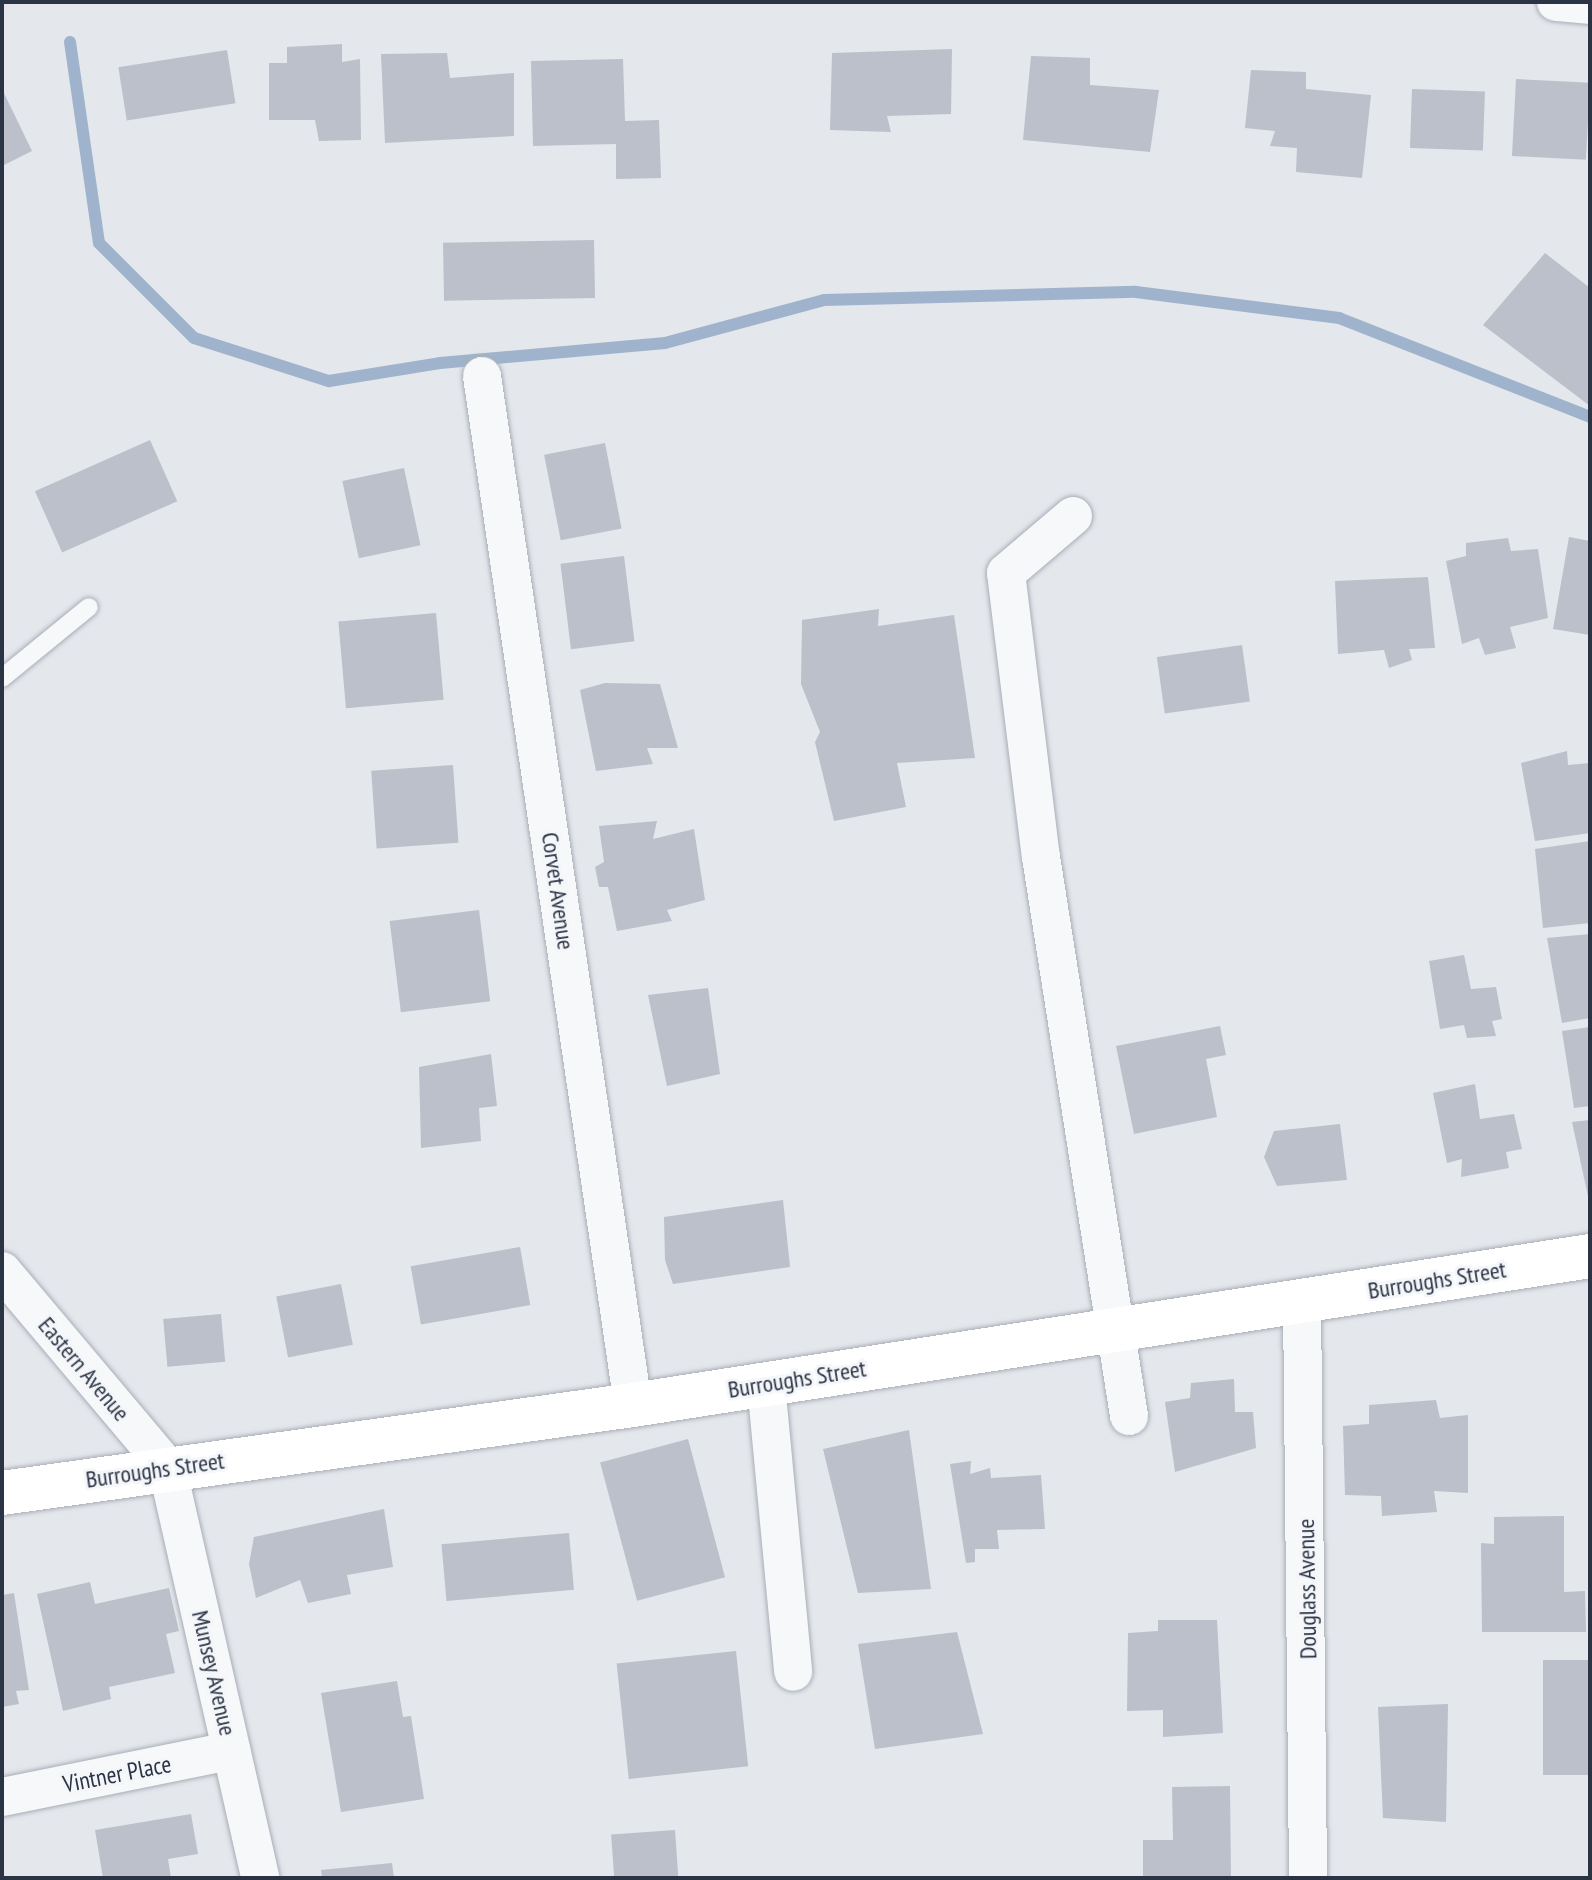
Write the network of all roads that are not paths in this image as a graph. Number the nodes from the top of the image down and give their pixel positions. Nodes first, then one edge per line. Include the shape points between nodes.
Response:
1 (1556, 2) edge
2 (1590, 5) edge
3 (482, 376) dead end
4 (1073, 516) dead end
5 (89, 607) dead end
6 (2, 678) edge
7 (1590, 1256) edge
8 (2, 1271) edge
9 (1302, 1301) junction
10 (1114, 1330) junction
11 (766, 1384) junction
12 (633, 1405) junction
13 (1129, 1416) dead end
14 (167, 1467) junction
15 (2, 1493) edge
16 (793, 1672) dead end
17 (231, 1751) junction
18 (2, 1797) edge
19 (260, 1878) edge
20 (1308, 1878) edge

1 - 2 street
3 - 12 street, Corvet Avenue
4 - 10 street via 1006,573 1041,857
5 - 6 lane
7 - 9 street, Burroughs Street
8 - 14 street, Eastern Avenue
9 - 10 street, Burroughs Street
9 - 20 street, Douglass Avenue
10 - 11 street, Burroughs Street
10 - 13 street
11 - 12 street, Burroughs Street
11 - 16 street
12 - 14 street, Burroughs Street
14 - 15 street, Burroughs Street
14 - 17 street, Munsey Avenue
17 - 18 street, Vintner Place
17 - 19 street, Munsey Avenue

